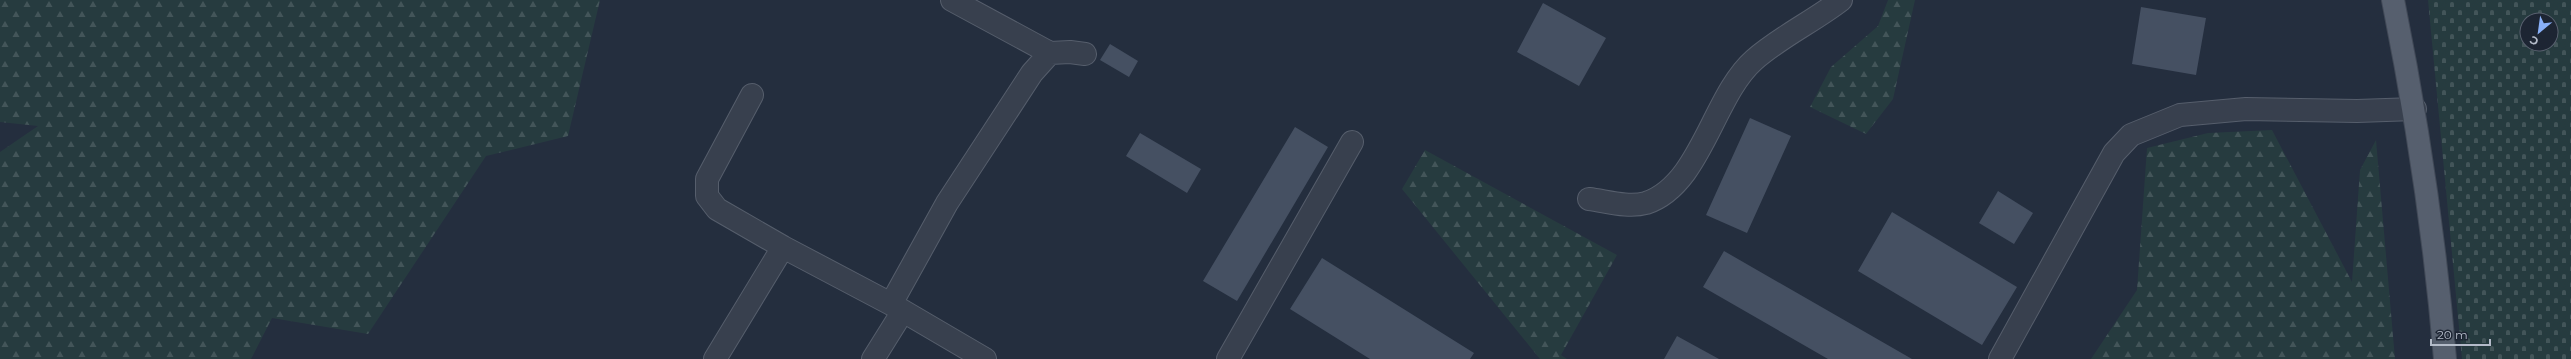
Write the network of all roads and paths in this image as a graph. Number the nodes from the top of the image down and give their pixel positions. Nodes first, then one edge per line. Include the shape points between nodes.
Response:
1 (952, 0) edge
2 (1841, 0) edge
3 (2393, 0) edge
4 (1050, 53) junction
5 (1085, 54) dead end
6 (752, 95) dead end
7 (2415, 109) junction
8 (1352, 142) dead end
9 (1589, 199) dead end
10 (783, 247) junction
11 (897, 308) junction
12 (715, 359) edge
13 (873, 359) edge
14 (985, 359) edge
15 (1228, 359) edge
16 (2000, 359) edge
17 (2445, 359) edge

1 - 4 lane
2 - 9 lane via 1754,60 1732,86 1691,165 1668,190 1646,203 1624,204
3 - 7 main road
4 - 5 lane
4 - 11 lane via 1032,73 947,203
6 - 10 lane via 707,178 707,196 717,209
7 - 16 lane via 2215,110 2180,115 2131,134 2114,153
7 - 17 main road via 2439,276
8 - 15 lane
10 - 11 lane
10 - 12 lane
11 - 13 lane
11 - 14 lane

